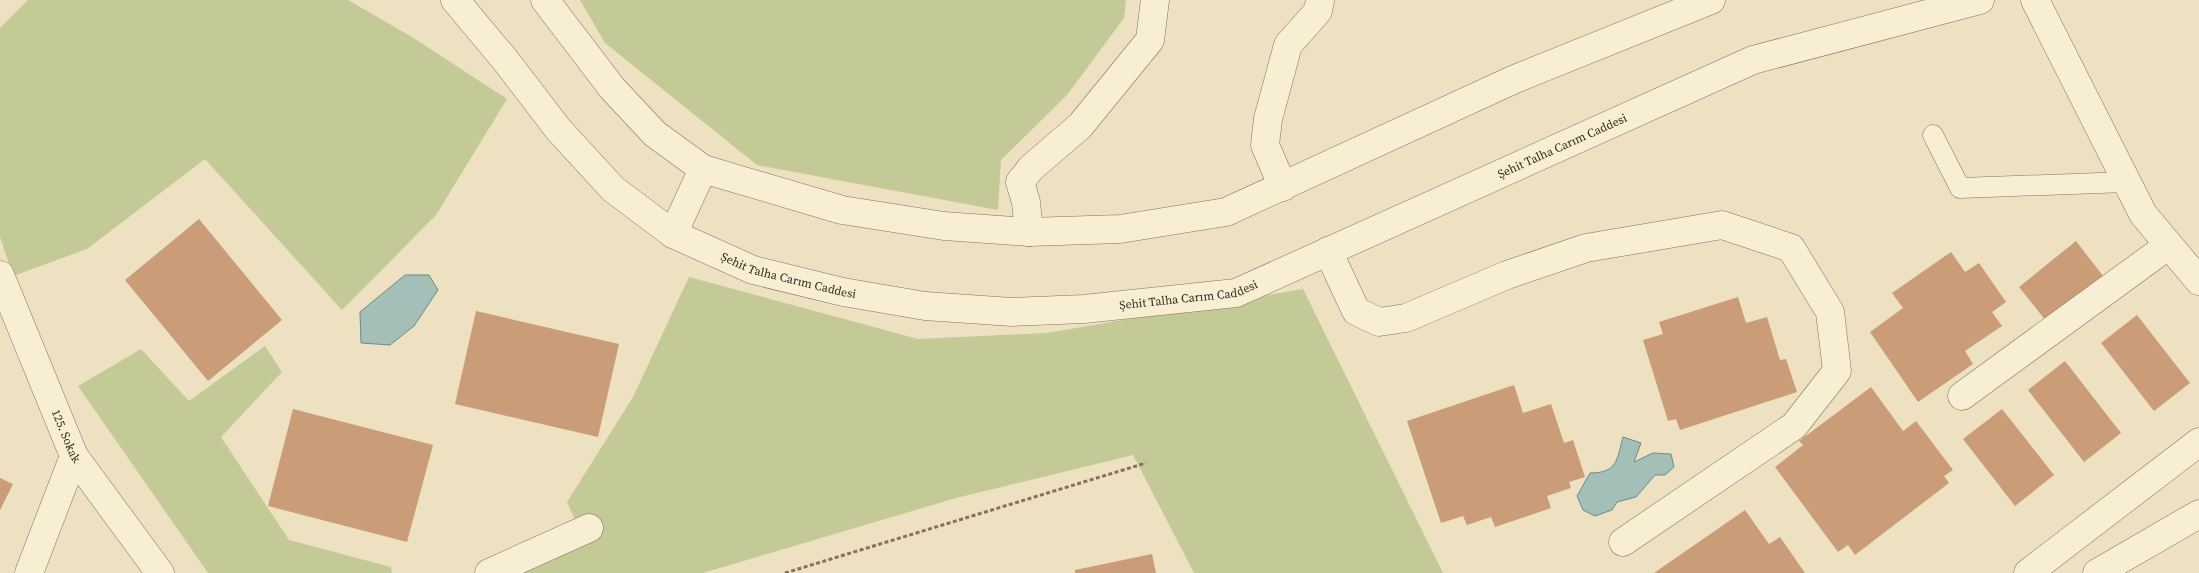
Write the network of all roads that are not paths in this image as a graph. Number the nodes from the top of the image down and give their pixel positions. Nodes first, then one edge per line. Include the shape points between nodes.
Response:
1 (455, 0) edge
2 (545, 0) edge
3 (1156, 0) edge
4 (1320, 0) edge
5 (1711, 0) edge
6 (1980, 0) edge
7 (2035, 0) edge
8 (1933, 135) dead end
9 (703, 169) junction
10 (2127, 182) junction
11 (1283, 187) junction
12 (1029, 232) junction
13 (673, 234) junction
14 (2169, 245) junction
15 (1328, 251) junction
16 (2199, 281) edge
17 (1, 282) edge
18 (1962, 396) dead end
19 (2199, 442) edge
20 (74, 456) junction
21 (2199, 514) edge
22 (589, 528) dead end
23 (1623, 542) dead end
24 (30, 573) edge
25 (160, 573) edge
26 (489, 573) edge
27 (2028, 573) edge
28 (2096, 573) edge

1 - 13 street, Şehit Talha Carım Caddesi via 558,129 613,189
2 - 9 street via 612,88 655,134
3 - 12 street via 1150,40 1080,126 1031,168 1020,182
4 - 11 street via 1318,11 1288,45 1268,119 1265,145
5 - 11 street via 1515,79
6 - 15 street, Şehit Talha Carım Caddesi via 1753,60
7 - 10 street
8 - 10 lane via 1960,188
9 - 12 street via 842,210 944,226
9 - 13 street
10 - 14 street via 2143,214
11 - 12 street via 1226,212 1120,229
13 - 15 street, Şehit Talha Carım Caddesi via 753,270 843,292 925,306 1012,312 1084,309 1236,293
14 - 16 street
14 - 18 street
15 - 23 street via 1356,311 1379,322 1406,318 1507,275 1596,246 1722,225 1791,248 1830,312 1837,371 1794,426
17 - 20 street, 125. Sokak
19 - 27 street
20 - 24 street
20 - 25 street, 125. Sokak
21 - 28 street
22 - 26 street

